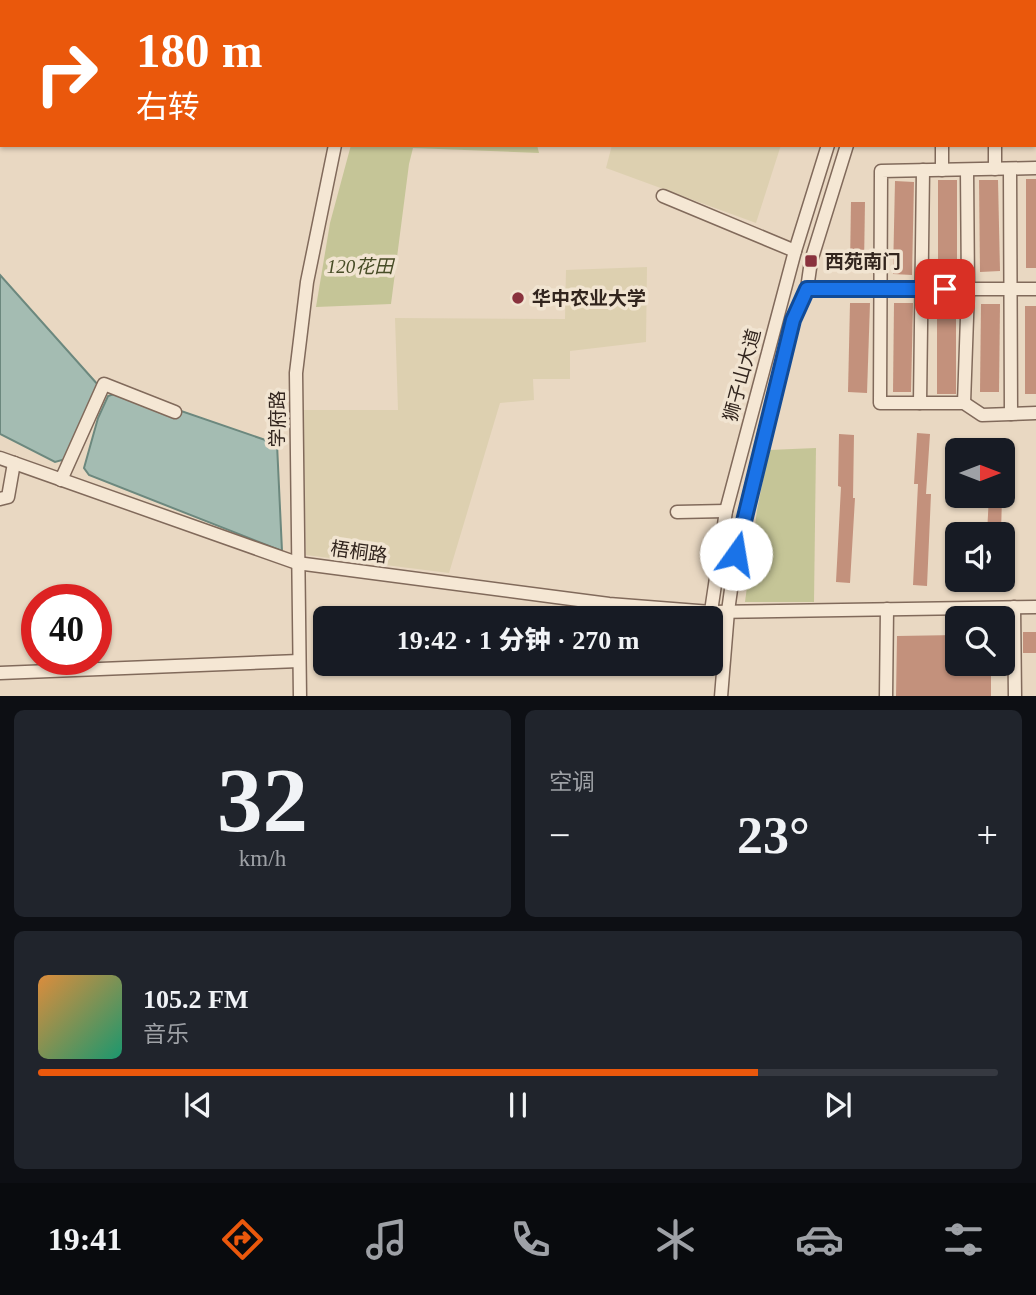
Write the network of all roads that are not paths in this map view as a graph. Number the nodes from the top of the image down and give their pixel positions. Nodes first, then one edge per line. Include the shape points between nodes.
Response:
1 (335, 147) edge
2 (827, 147) edge
3 (846, 147) edge
4 (942, 147) edge
5 (995, 147) edge
6 (995, 169) junction
7 (1010, 169) junction
8 (1036, 169) edge
9 (923, 170) junction
10 (942, 170) junction
11 (967, 170) junction
12 (663, 196) dead end
13 (796, 251) junction
14 (807, 289) junction
15 (968, 289) junction
16 (1012, 289) junction
17 (1036, 289) edge
18 (882, 290) junction
19 (923, 290) junction
20 (920, 403) junction
21 (964, 403) junction
22 (175, 412) dead end
23 (1036, 413) edge
24 (1011, 414) junction
25 (0, 458) edge
26 (14, 463) junction
27 (61, 480) junction
28 (0, 499) edge
29 (726, 511) junction
30 (677, 512) dead end
31 (297, 563) junction
32 (628, 606) edge
33 (712, 606) edge
34 (1015, 607) edge
35 (1036, 607) edge
36 (945, 608) edge
37 (887, 609) junction
38 (728, 611) junction
39 (723, 612) edge
40 (299, 661) junction
41 (723, 664) edge
42 (0, 673) edge
43 (722, 676) edge
44 (1015, 676) edge
45 (300, 696) edge
46 (721, 696) edge
47 (886, 696) edge
48 (1015, 696) edge

1 - 31 street, 学府路 via 307,282 296,373
2 - 13 street, 狮子山大道
3 - 14 street, 狮子山大道 via 811,261
4 - 10 street
5 - 6 street
6 - 7 street
6 - 11 street
7 - 8 street
7 - 16 street
9 - 10 street
9 - 18 street via 881,171
9 - 19 street
10 - 11 street
11 - 15 street
12 - 13 street
13 - 29 street, 狮子山大道
14 - 18 street
14 - 38 street, 狮子山大道 via 793,320 769,413 736,554
15 - 16 street
15 - 19 street
15 - 21 street
16 - 17 street
16 - 24 street
18 - 19 street
18 - 20 street via 880,403
19 - 20 street
20 - 21 street
21 - 24 street via 982,415
22 - 27 street via 104,384
23 - 24 street
25 - 26 street, 梧桐路
26 - 27 street, 梧桐路
26 - 28 street via 8,497
27 - 31 street, 梧桐路
29 - 30 street
29 - 33 street, 狮子山大道
31 - 32 street, 梧桐路
31 - 40 street, 学府路
34 - 35 street, 梧桐路
36 - 37 street, 梧桐路
37 - 38 street, 梧桐路
37 - 47 street
38 - 39 street, 梧桐路
38 - 41 street, 狮子山大道
40 - 42 street
40 - 45 street, 学府路
43 - 46 street, 狮子山大道
44 - 48 street

